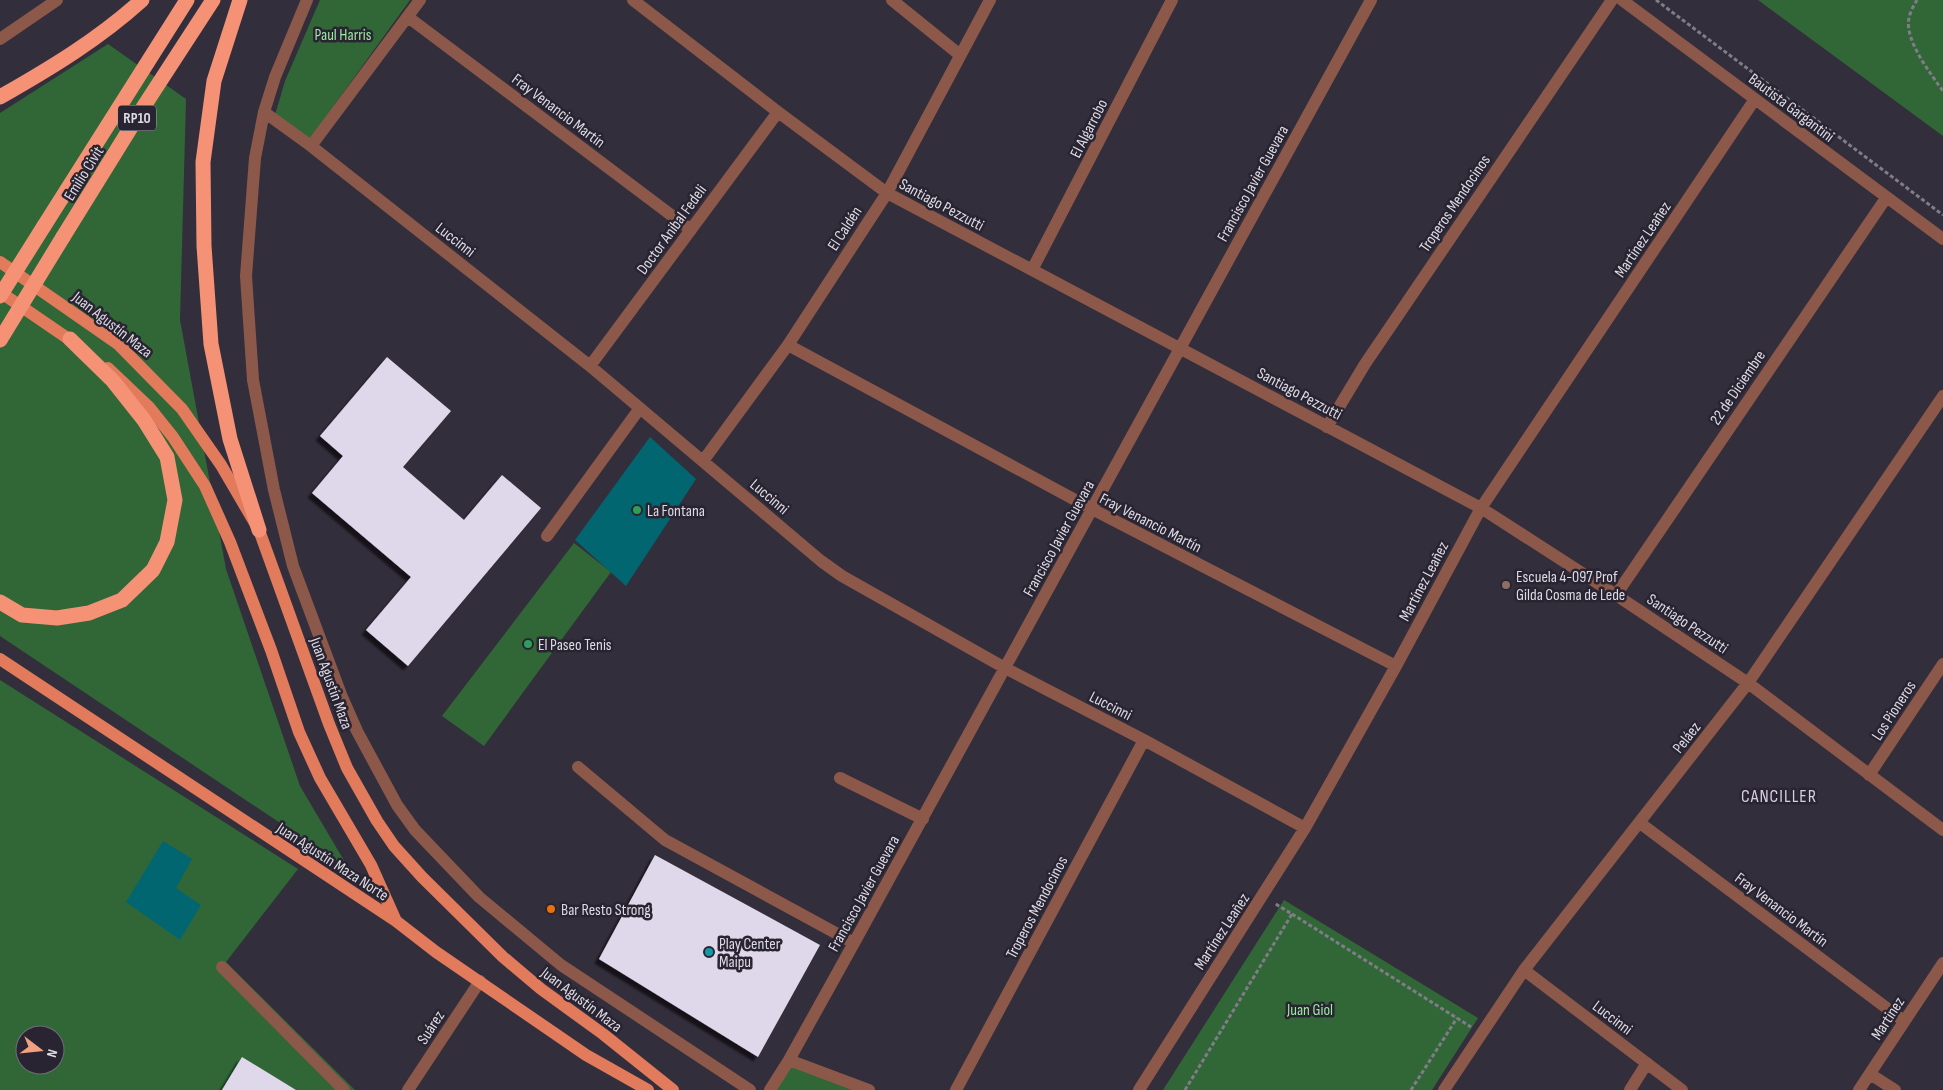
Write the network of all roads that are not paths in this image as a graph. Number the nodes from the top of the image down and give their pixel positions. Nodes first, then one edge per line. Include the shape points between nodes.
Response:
1 (57, 0) edge
2 (142, 0) edge
3 (187, 0) edge
4 (213, 0) edge
5 (240, 0) edge
6 (307, 0) edge
7 (420, 0) edge
8 (633, 0) edge
9 (892, 0) edge
10 (990, 0) edge
11 (1172, 0) edge
12 (1371, 0) edge
13 (1612, 0) edge
14 (1622, 0) edge
15 (408, 17) junction
16 (0, 39) edge
17 (960, 55) junction
18 (0, 97) edge
19 (1755, 99) junction
20 (264, 112) junction
21 (778, 112) junction
22 (311, 146) junction
23 (887, 192) junction
24 (1886, 198) junction
25 (691, 230) junction
26 (1943, 239) edge
27 (0, 262) edge
28 (1032, 270) junction
29 (0, 292) edge
30 (0, 296) edge
31 (70, 339) junction
32 (0, 340) edge
33 (788, 345) junction
34 (1180, 347) junction
35 (590, 366) junction
36 (1943, 396) edge
37 (640, 408) junction
38 (1327, 427) junction
39 (703, 461) junction
40 (1481, 508) junction
41 (1092, 509) junction
42 (259, 530) junction
43 (547, 536) dead end
44 (1616, 595) junction
45 (0, 602) edge
46 (0, 659) edge
47 (1943, 664) edge
48 (1396, 666) junction
49 (1005, 668) junction
50 (1748, 683) junction
51 (1144, 740) junction
52 (578, 767) dead end
53 (1869, 775) junction
54 (840, 778) dead end
55 (922, 819) junction
56 (1640, 824) junction
57 (1305, 828) junction
58 (1943, 830) edge
59 (396, 922) junction
60 (854, 943) junction
61 (1943, 963) edge
62 (222, 967) dead end
63 (1524, 970) junction
64 (480, 981) junction
65 (1904, 1021) junction
66 (789, 1060) junction
67 (1647, 1063) junction
68 (1870, 1074) junction
69 (344, 1090) edge
70 (408, 1090) edge
71 (648, 1090) edge
72 (673, 1090) edge
73 (750, 1090) edge
74 (770, 1090) edge
75 (869, 1090) edge
76 (956, 1090) edge
77 (1139, 1090) edge
78 (1444, 1090) edge
79 (1630, 1090) edge
80 (1682, 1090) edge
81 (1859, 1090) edge
82 (1895, 1090) edge

1 - 16 street
2 - 18 highway via 116,24 54,66
3 - 30 highway, Emilio Civit / RP10, bridge
4 - 32 highway, Emilio Civit / RP10, bridge
5 - 42 highway via 214,81 203,162 204,246 211,344 230,439
6 - 20 street
7 - 15 street
8 - 21 street, Santiago Pezzutti
9 - 17 street
10 - 17 street, El Caldén
11 - 28 street, El Algarrobo
12 - 34 street, Francisco Javier Guevara
13 - 38 street, Troperos Mendocinos via 1365,364
14 - 19 street, Bautista Gargantini
15 - 22 street
15 - 25 street, Fray Venancio Martín
17 - 23 street, El Caldén
19 - 24 street, Bautista Gargantini
19 - 40 street, Martínez Leañez
20 - 22 street, Luccinni
20 - 73 street via 255,158 246,276 253,380 274,490 293,566 357,731 397,805 415,830 479,897 561,965
21 - 23 street, Santiago Pezzutti
21 - 25 street, Doctor Anibal Fedeli
22 - 35 street, Luccinni
23 - 28 street, Santiago Pezzutti
23 - 33 street, El Caldén
24 - 26 street, Bautista Gargantini
24 - 44 street, 22 de Diciembre
25 - 35 street, Doctor Anibal Fedeli
27 - 42 main road, Juan Agustín Maza via 118,344 144,369 182,409 221,465
28 - 34 street, Santiago Pezzutti
29 - 31 main road
31 - 45 highway via 119,389 144,420 167,457 175,500 167,542 153,570 122,600 89,613 57,618 22,615
31 - 59 main road via 119,377 149,407 205,486 230,542 299,732 320,778 371,865
33 - 39 street, El Caldén
33 - 41 street, Fray Venancio Martín
34 - 38 street, Santiago Pezzutti
34 - 41 street, Francisco Javier Guevara
35 - 37 street, Luccinni
36 - 50 street, Peláez
37 - 39 street, Luccinni
37 - 43 street
38 - 40 street, Santiago Pezzutti
39 - 49 street, Luccinni via 842,576
40 - 44 street, Santiago Pezzutti
40 - 48 street, Martínez Leañez
41 - 48 street, Fray Venancio Martín
41 - 49 street, Francisco Javier Guevara
42 - 72 main road, Juan Agustín Maza via 347,768 394,846 503,957
44 - 50 street, Santiago Pezzutti
46 - 59 main road, Juan Agustín Maza Norte
47 - 53 street, Los Pioneros
48 - 57 street, Martínez Leañez
49 - 51 street, Luccinni
49 - 55 street, Francisco Javier Guevara
50 - 53 street, Santiago Pezzutti
50 - 56 street, Peláez
51 - 57 street, Luccinni
51 - 76 street, Troperos Mendocinos
52 - 60 street via 665,840
53 - 58 street, Santiago Pezzutti
54 - 55 street
55 - 60 street, Francisco Javier Guevara
56 - 63 street, Peláez
56 - 65 street, Fray Venancio Martín
57 - 77 street, Martínez Leañez
59 - 64 main road, Juan Agustín Maza Norte
60 - 66 street, Francisco Javier Guevara
61 - 65 street, Martinez
62 - 69 street
63 - 67 street, Luccinni
63 - 78 street, Peláez
64 - 70 street, Suárez
64 - 71 main road, Juan Agustín Maza Norte via 586,1055
65 - 68 street, Martinez
66 - 74 street, Francisco Javier Guevara
66 - 75 street
67 - 79 street
67 - 80 street, Luccinni
68 - 81 street, Martinez
68 - 82 street

